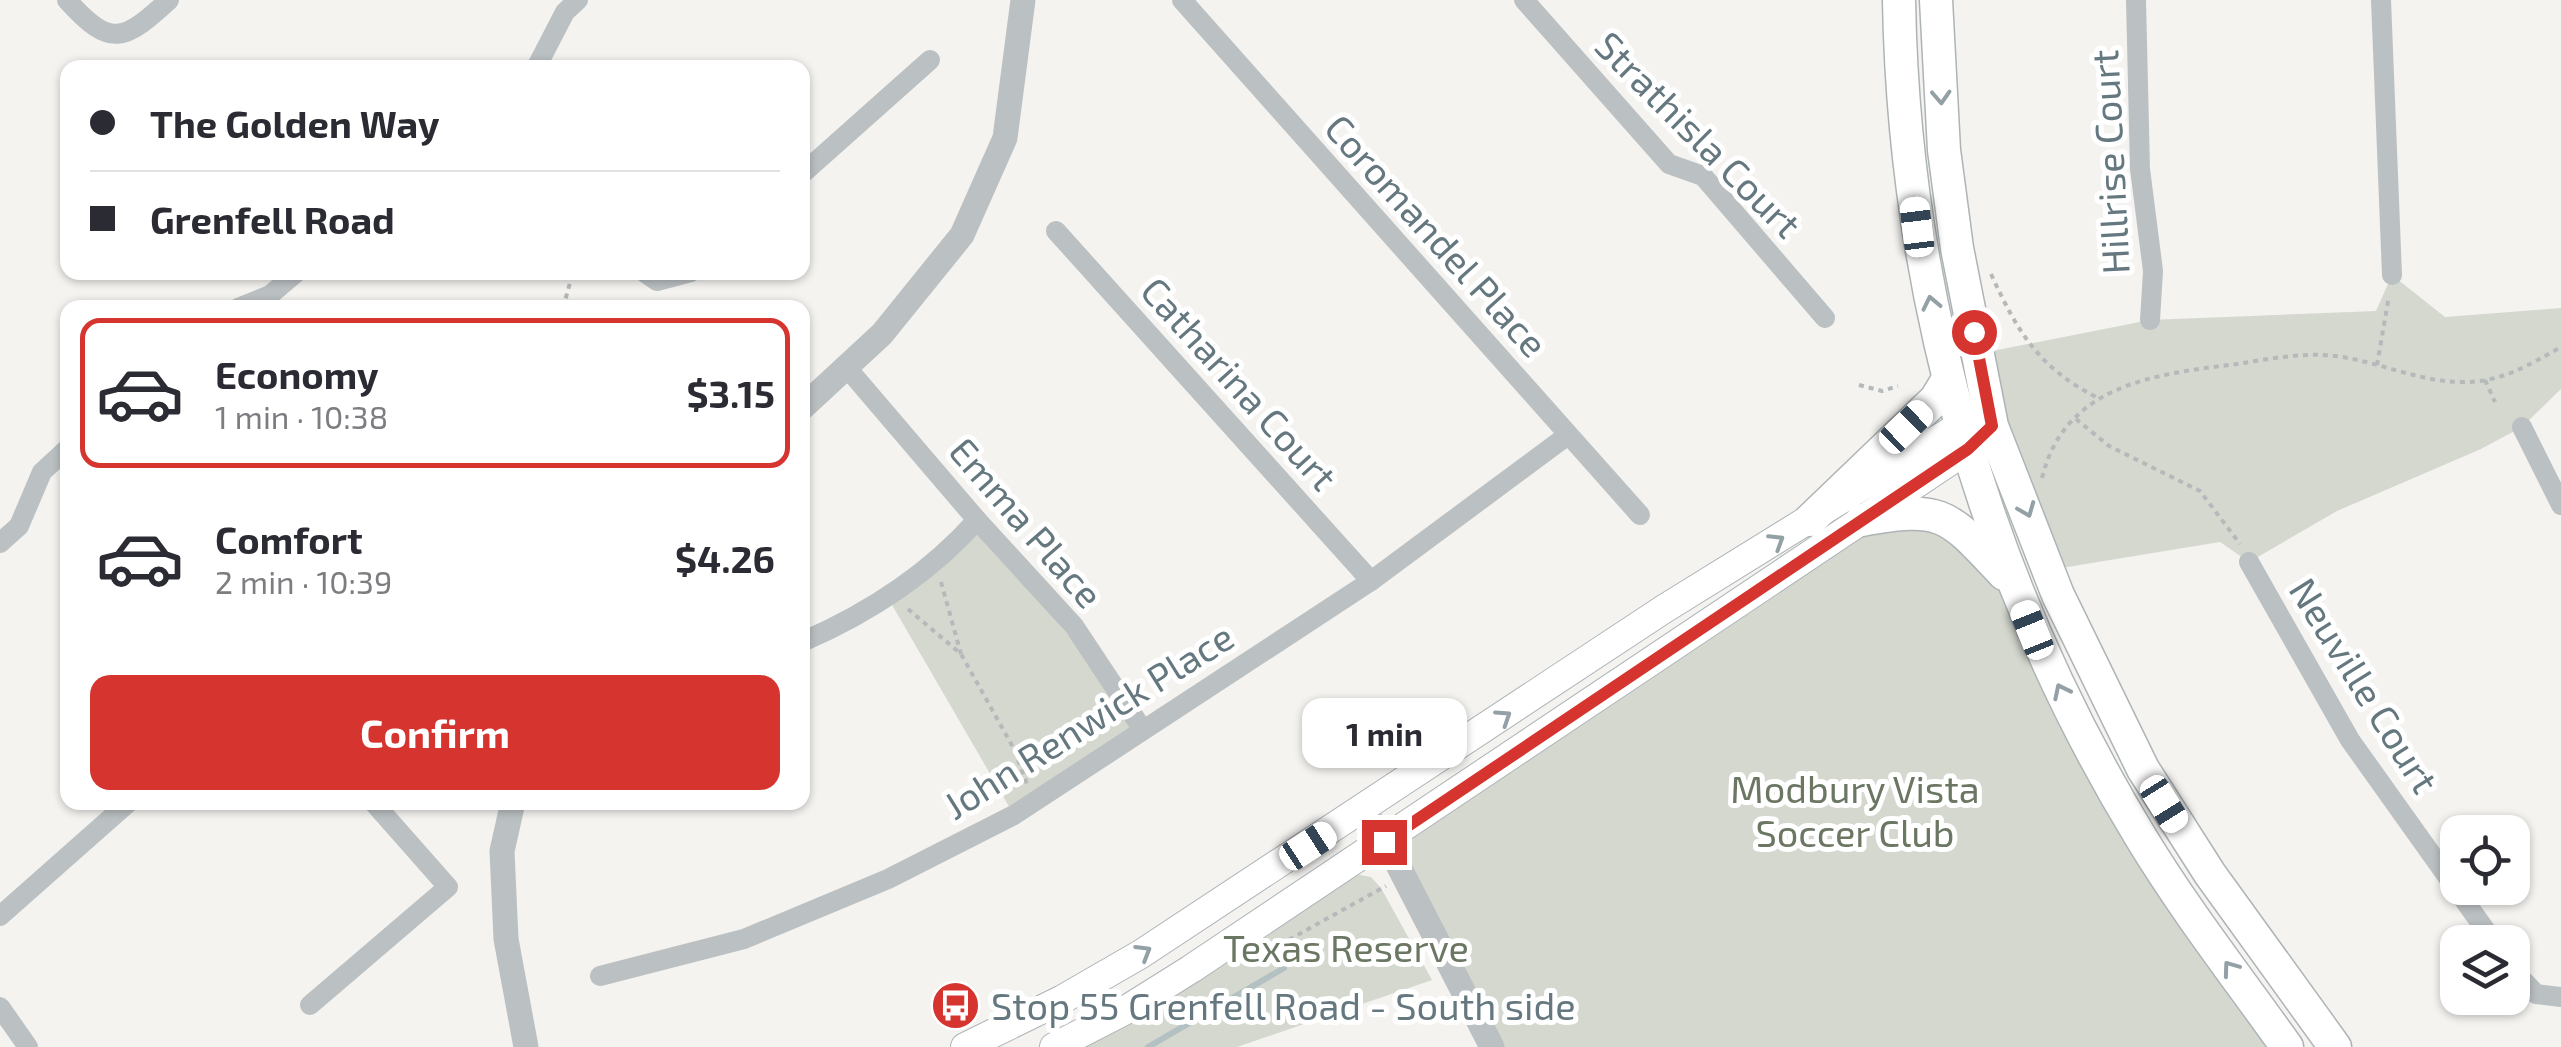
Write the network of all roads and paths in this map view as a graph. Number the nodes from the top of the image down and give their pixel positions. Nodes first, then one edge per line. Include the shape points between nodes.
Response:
1 (68, 0) edge
2 (169, 0) edge
3 (578, 0) edge
4 (1023, 0) edge
5 (1182, 0) edge
6 (1524, 0) edge
7 (1899, 0) edge
8 (1936, 0) edge
9 (2136, 0) edge
10 (2381, 0) edge
11 (540, 60) edge
12 (930, 60) dead end
13 (810, 167) edge
14 (1056, 231) dead end
15 (1985, 260) dead end
16 (2392, 275) joint
17 (288, 280) edge
18 (259, 300) edge
19 (1825, 318) dead end
20 (2150, 320) dead end
21 (2561, 347) edge
22 (2377, 365) junction
23 (848, 369) junction
24 (1948, 378) junction
25 (2485, 380) junction
26 (1858, 386) dead end
27 (1898, 386) dead end
28 (2098, 398) junction
29 (810, 401) edge
30 (2495, 402) dead end
31 (2075, 418) junction
32 (2522, 427) dead end
33 (1973, 433) junction
34 (1568, 435) junction
35 (60, 455) edge
36 (2561, 505) edge
37 (1640, 515) dead end
38 (977, 520) junction
39 (1810, 520) junction
40 (1862, 520) junction
41 (2031, 520) junction
42 (0, 543) edge
43 (935, 562) junction
44 (2249, 562) joint
45 (1371, 582) junction
46 (2014, 584) junction
47 (908, 609) dead end
48 (810, 638) edge
49 (961, 654) junction
50 (1143, 730) junction
51 (1029, 795) dead end
52 (1364, 809) junction
53 (120, 810) edge
54 (380, 810) edge
55 (511, 810) edge
56 (1384, 842) junction
57 (0, 916) edge
58 (2482, 925) edge
59 (600, 976) dead end
60 (2530, 988) edge
61 (2561, 997) edge
62 (310, 1005) dead end
63 (0, 1007) edge
64 (525, 1046) edge
65 (28, 1047) edge
66 (965, 1047) edge
67 (1054, 1047) edge
68 (1492, 1047) edge
69 (2287, 1047) edge
70 (2335, 1047) edge

1 - 2 street via 92,28 114,34 136,30
3 - 11 street
4 - 23 street via 1005,138 962,235
5 - 34 street, Coromandel Place
6 - 19 street, Strathisla Court via 1669,164 1703,176
24 -> 7 main road via 1915,212
8 -> 33 main road
9 - 20 street, Hillrise Court via 2140,169 2153,271
10 - 16 street
12 - 13 street
14 - 45 street, Catharina Court
15 - 28 path via 2034,352
16 - 22 path
17 - 18 street
21 - 25 path via 2505,377
22 - 25 path via 2425,378
22 - 28 path via 2329,355 2273,359 2144,378
23 - 29 street
23 - 38 street, Emma Place
24 - 33 main road
24 - 39 main road via 1936,398
25 - 30 path
26 - 27 path
28 - 31 path
31 - 41 path via 2048,456
31 - 44 path via 2109,446 2200,491
32 - 36 street
33 - 39 main road
33 - 40 main road
33 -> 41 main road
33 - 46 main road
34 - 37 street, Coromandel Place
34 - 45 street, John Renwick Place
35 - 42 street via 42,472 19,526
38 - 43 street
38 - 50 street, Emma Place via 1074,626
52 -> 39 main road
40 - 46 main road via 1913,512 1938,516
40 - 56 main road
41 - 70 main road via 2058,595 2143,769
43 - 48 street via 888,598
43 - 49 path
44 - 58 street, Neuville Court via 2350,740
45 - 50 street, John Renwick Place
69 -> 46 main road via 2139,835 2065,700
47 - 49 path
49 - 51 path via 1014,748
50 - 59 street, John Renwick Place via 1033,804 888,879 744,939
52 - 56 street
66 -> 52 main road via 1141,954
53 - 57 street
54 - 62 street via 448,887
55 - 64 street via 502,852 506,939
56 - 67 main road via 1191,969
56 - 68 street
60 - 61 street
63 - 65 street

